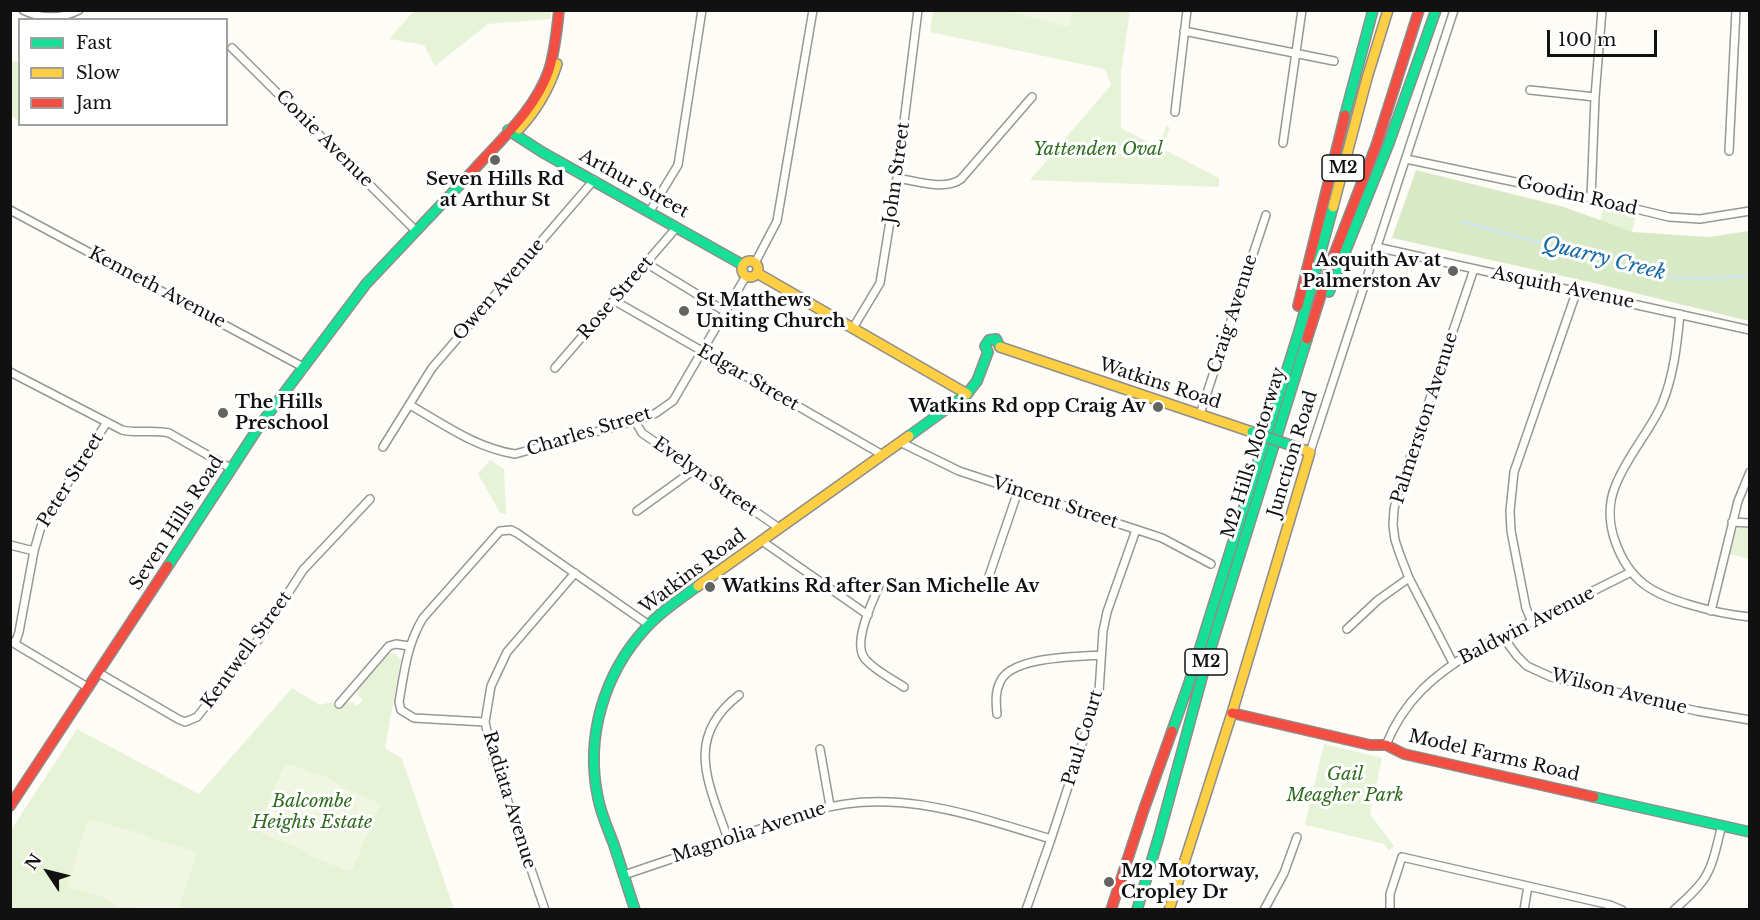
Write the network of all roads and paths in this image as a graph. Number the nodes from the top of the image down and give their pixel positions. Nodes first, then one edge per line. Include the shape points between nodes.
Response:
1 (23, 10) edge
2 (80, 10) edge
3 (559, 10) edge
4 (566, 10) edge
5 (702, 10) edge
6 (813, 10) edge
7 (918, 10) edge
8 (1187, 10) edge
9 (1302, 10) edge
10 (1372, 10) edge
11 (1388, 10) edge
12 (1419, 10) edge
13 (1436, 10) edge
14 (1454, 10) edge
15 (1602, 10) edge
16 (1736, 10) edge
17 (1184, 31) junction
18 (232, 48) dead end
19 (1295, 53) junction
20 (1334, 61) dead end
21 (1530, 90) dead end
22 (1032, 97) dead end
23 (1595, 97) junction
24 (1174, 112) dead end
25 (511, 132) junction
26 (1283, 143) dead end
27 (1729, 152) dead end
28 (1406, 159) junction
29 (897, 178) junction
30 (594, 180) junction
31 (1591, 198) junction
32 (10, 210) edge
33 (650, 211) junction
34 (1749, 211) edge
35 (1266, 215) dead end
36 (676, 227) junction
37 (416, 231) junction
38 (1376, 247) junction
39 (755, 262) junction
40 (646, 263) junction
41 (743, 265) junction
42 (1474, 269) junction
43 (757, 273) junction
44 (746, 276) junction
45 (1577, 290) junction
46 (615, 301) junction
47 (726, 312) junction
48 (1680, 314) junction
49 (853, 328) junction
50 (1749, 330) edge
51 (702, 352) junction
52 (303, 367) junction
53 (555, 368) dead end
54 (10, 372) edge
55 (1280, 389) junction
56 (967, 394) junction
57 (410, 405) junction
58 (1200, 414) junction
59 (1283, 417) junction
60 (635, 421) junction
61 (107, 422) junction
62 (900, 442) junction
63 (383, 447) dead end
64 (1310, 452) junction
65 (881, 454) junction
66 (232, 469) junction
67 (694, 470) junction
68 (1749, 472) edge
69 (1018, 491) junction
70 (370, 499) dead end
71 (637, 511) dead end
72 (1732, 522) junction
73 (1749, 523) edge
74 (779, 528) junction
75 (1136, 530) junction
76 (762, 541) junction
77 (10, 545) edge
78 (34, 551) junction
79 (1211, 564) dead end
80 (1631, 572) junction
81 (574, 573) junction
82 (989, 576) dead end
83 (1409, 579) junction
84 (879, 586) dead end
85 (1711, 611) junction
86 (868, 615) junction
87 (1749, 618) edge
88 (1532, 622) junction
89 (649, 625) junction
90 (1347, 629) dead end
91 (1503, 637) junction
92 (13, 642) edge
93 (409, 646) junction
94 (1101, 656) junction
95 (1453, 663) junction
96 (99, 673) junction
97 (904, 687) dead end
98 (89, 688) junction
99 (739, 695) dead end
100 (339, 704) dead end
101 (1232, 713) junction
102 (997, 714) dead end
103 (1749, 720) edge
104 (485, 722) junction
105 (1386, 744) junction
106 (820, 749) dead end
107 (10, 806) edge
108 (830, 806) junction
109 (1722, 825) junction
110 (1749, 832) edge
111 (1297, 837) dead end
112 (728, 839) junction
113 (1051, 839) junction
114 (624, 875) junction
115 (1528, 886) junction
116 (545, 909) edge
117 (635, 909) edge
118 (1026, 909) edge
119 (1112, 909) edge
120 (1137, 909) edge
121 (1169, 909) edge
122 (1264, 909) edge
123 (1390, 909) edge
124 (1524, 909) edge
125 (1622, 909) edge
126 (1674, 909) edge

1 - 2 street via 46,17
3 - 25 main road, Seven Hills Road via 548,72
4 - 25 main road, Seven Hills Road via 554,77 536,110
5 - 33 street via 678,165
6 - 39 street via 777,221
7 - 29 street, John Street
8 - 17 street
9 - 19 street
10 - 55 main road
11 - 55 main road, M2 Hills Motorway / M2
12 - 59 main road, M2 Hills Motorway / M2 via 1376,146 1332,260
13 - 59 main road
14 - 28 street, Junction Road
15 - 23 street
16 - 27 street
17 - 19 street
17 - 24 street
18 - 37 street, Conie Avenue
19 - 20 street
19 - 26 street
21 - 23 street
22 - 29 street via 955,184
23 - 31 street
25 - 30 main road, Arthur Street
25 - 37 main road, Seven Hills Road
28 - 31 street, Goodin Road
28 - 38 street, Junction Road
29 - 49 street, John Street via 880,283
30 - 33 main road, Arthur Street
30 - 57 street, Owen Avenue via 432,368
31 - 34 street, Goodin Road via 1669,218 1700,219
32 - 52 street, Kenneth Avenue
33 - 36 main road, Arthur Street
35 - 58 street, Craig Avenue
36 - 40 street, Rose Street
36 - 41 main road, Arthur Street
37 - 52 main road, Seven Hills Road via 366,284
38 - 42 street, Asquith Avenue
38 - 64 street, Junction Road
39 - 41 main road
39 - 43 main road
40 - 46 street, Rose Street
40 - 47 street
41 - 44 main road
42 - 45 street, Asquith Avenue
42 - 83 street, Palmerston Avenue via 1394,509 1395,540
43 - 44 main road
43 - 49 main road
44 - 47 street, Charles Street
45 - 48 street, Asquith Avenue
45 - 88 street via 1514,472 1511,531
46 - 51 street, Edgar Street
46 - 53 street, Rose Street
47 - 51 street, Charles Street
48 - 50 street, Asquith Avenue
48 - 80 street via 1671,375 1662,404 1624,465 1614,489 1610,513 1613,534
49 - 56 main road
51 - 60 street, Charles Street via 673,401
51 - 65 street, Edgar Street
52 - 66 main road, Seven Hills Road
54 - 61 street
55 - 119 main road, M2 Hills Motorway / M2 via 1188,686
56 - 58 main road, Watkins Road via 977,381 988,352 985,346 996,339 1000,347
56 - 62 main road, Watkins Road
57 - 60 street, Charles Street via 471,441 515,454
57 - 63 street, Owen Avenue
58 - 64 main road, Watkins Road, bridge
59 - 120 main road, M2 Hills Motorway / M2 via 1204,670
60 - 67 street, Evelyn Street via 642,433
61 - 66 street via 126,431 169,433
61 - 78 street, Peter Street via 44,519
62 - 65 main road, Watkins Road
62 - 69 street, Vincent Street via 959,471
64 - 101 main road, Junction Road
65 - 74 main road, Watkins Road
66 - 96 main road, Seven Hills Road
67 - 71 street
67 - 74 street, Evelyn Street
68 - 72 street
69 - 75 street, Vincent Street
69 - 82 street
70 - 96 street, Kentwell Street via 303,570 258,640 197,717 185,722 178,719
72 - 73 street
72 - 85 street
74 - 76 main road, Watkins Road
75 - 79 street, Vincent Street via 1162,538
75 - 94 street, Paul Court via 1107,612
76 - 86 street
76 - 89 main road, Watkins Road
77 - 78 street
78 - 92 street, Peter Street via 19,632
80 - 85 street via 1647,588 1666,598
80 - 88 street, Baldwin Avenue
81 - 89 street
81 - 93 street via 517,533 500,531 423,618
81 - 104 street, Radiata Avenue via 507,652 491,686
83 - 90 street via 1378,600
83 - 95 street, Palmerston Avenue
84 - 86 street
85 - 87 street
86 - 97 street via 860,643 862,656
88 - 91 street, Baldwin Avenue
89 - 114 main road, Watkins Road via 628,648 612,677 595,736 593,759 598,798
91 - 95 street, Baldwin Avenue
91 - 103 street, Wilson Avenue via 1527,666 1551,677
92 - 98 street
93 - 100 street via 389,646
93 - 104 street via 401,710 414,718
94 - 102 street via 1041,659 1010,671 1000,681
94 - 113 street, Paul Court via 1100,692
95 - 105 street, Baldwin Avenue via 1409,704
96 - 98 main road, Seven Hills Road
98 - 107 main road, Seven Hills Road
99 - 112 street via 715,720 704,756
101 - 105 main road, Model Farms Road via 1370,745
101 - 121 main road, Junction Road
104 - 116 street, Radiata Avenue via 493,758
105 - 109 main road, Model Farms Road via 1404,754
106 - 108 street
108 - 112 street, Magnolia Avenue
108 - 113 street, Magnolia Avenue via 900,802 927,805
109 - 110 main road, Model Farms Road
109 - 126 street via 1706,877
111 - 122 street via 1284,873
112 - 114 street, Magnolia Avenue
113 - 118 street, Paul Court
114 - 117 main road, Watkins Road
115 - 123 street via 1402,857 1390,894
115 - 124 street
115 - 125 street

